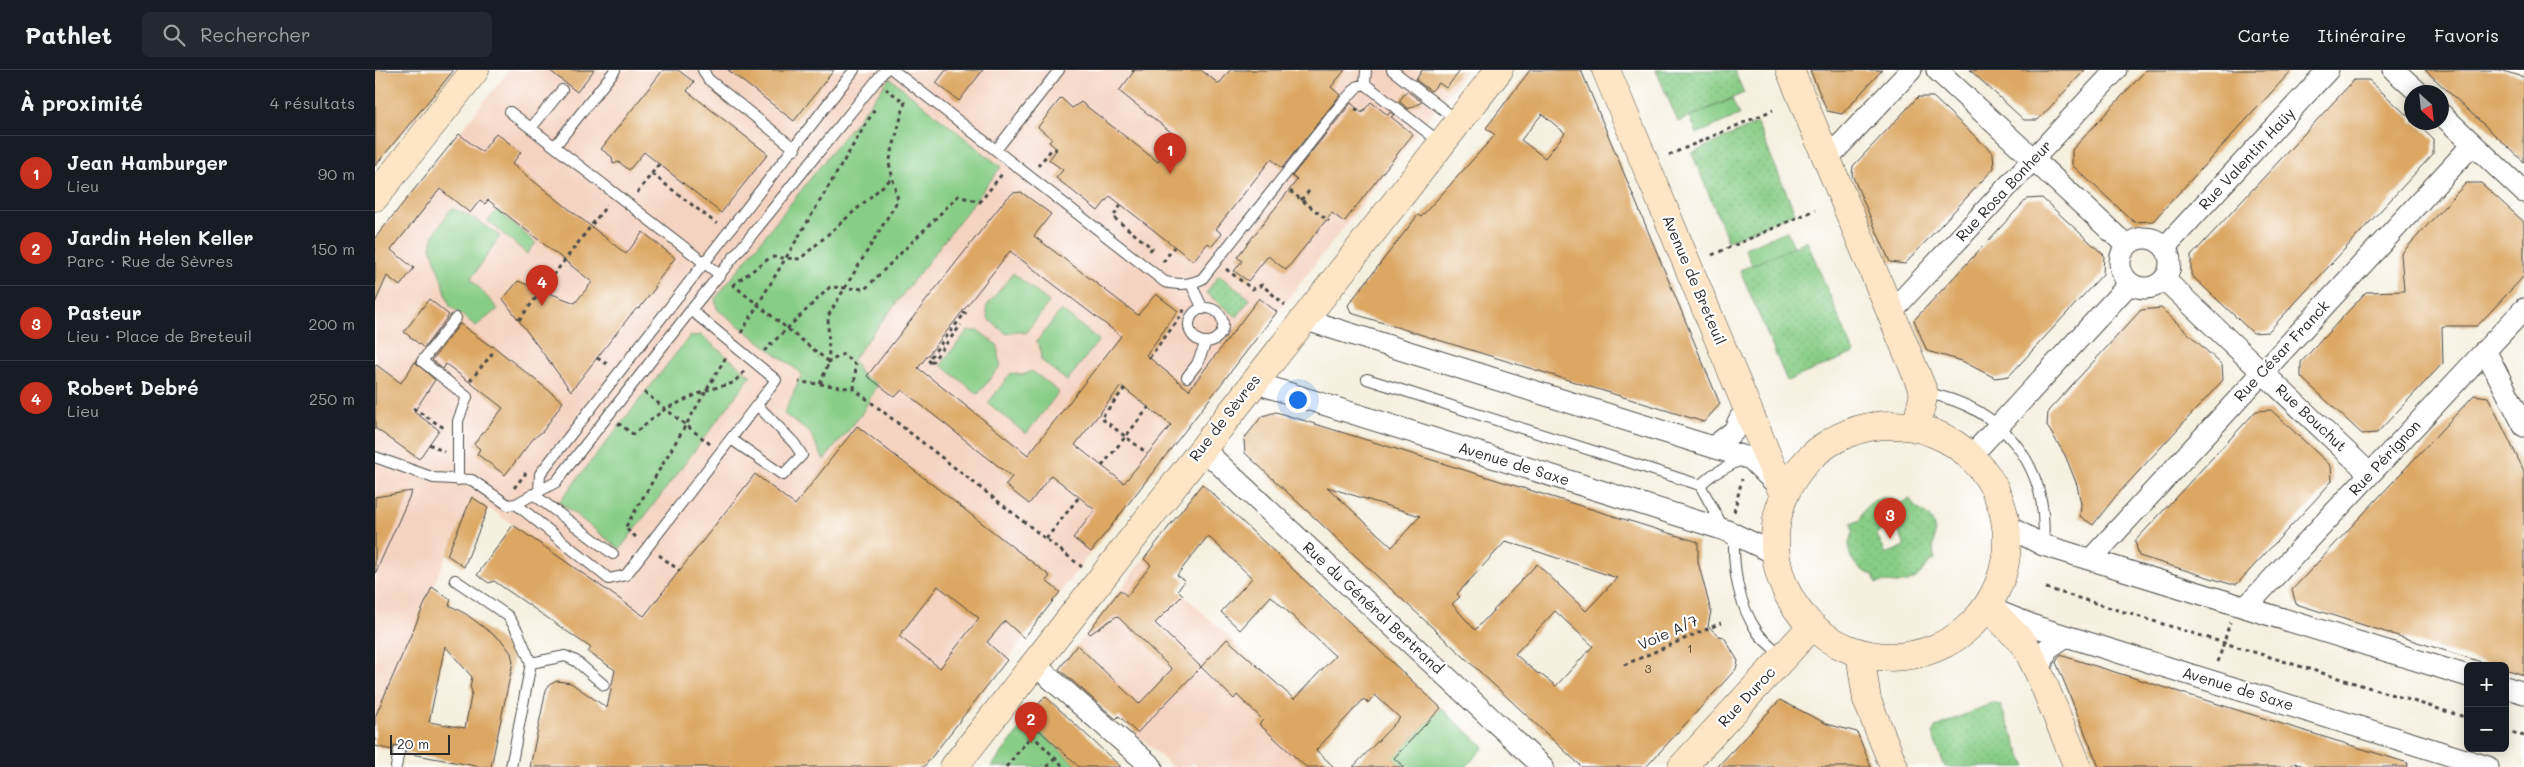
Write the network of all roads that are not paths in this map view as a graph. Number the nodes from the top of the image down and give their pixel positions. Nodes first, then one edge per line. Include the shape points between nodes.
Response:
1 (475, 70) edge
2 (615, 70) edge
3 (703, 70) edge
4 (854, 70) edge
5 (885, 70) edge
6 (893, 70) edge
7 (1366, 70) edge
8 (1393, 70) edge
9 (1499, 70) edge
10 (1606, 70) edge
11 (1790, 70) edge
12 (1911, 70) edge
13 (1937, 70) edge
14 (2116, 70) edge
15 (2328, 70) edge
16 (2394, 70) edge
17 (1055, 71) edge
18 (1365, 84) junction
19 (2410, 85) edge
20 (561, 90) dead end
21 (511, 112) dead end
22 (1459, 121) junction
23 (2449, 122) edge
24 (531, 128) junction
25 (1441, 143) junction
26 (2473, 144) junction
27 (555, 146) junction
28 (795, 149) junction
29 (996, 150) junction
30 (1827, 159) junction
31 (2033, 159) junction
32 (2524, 192) edge
33 (375, 197) edge
34 (2127, 246) junction
35 (2165, 247) junction
36 (704, 262) junction
37 (720, 275) junction
38 (2164, 279) junction
39 (2130, 283) junction
40 (1191, 284) junction
41 (1203, 309) junction
42 (2524, 309) edge
43 (691, 310) junction
44 (1891, 312) junction
45 (1296, 313) junction
46 (456, 318) dead end
47 (1205, 342) junction
48 (2485, 350) junction
49 (2262, 372) junction
50 (1187, 376) dead end
51 (1367, 379) dead end
52 (1253, 382) junction
53 (1925, 393) junction
54 (757, 405) junction
55 (1749, 411) junction
56 (2000, 426) junction
57 (2524, 426) edge
58 (1916, 428) junction
59 (731, 439) junction
60 (1713, 447) junction
61 (1202, 448) junction
62 (375, 457) edge
63 (1970, 457) junction
64 (1744, 466) junction
65 (2370, 474) junction
66 (458, 480) junction
67 (1700, 485) junction
68 (1782, 491) junction
69 (536, 493) junction
70 (516, 504) junction
71 (1731, 525) junction
72 (2007, 526) junction
73 (2043, 545) junction
74 (1774, 553) junction
75 (613, 554) dead end
76 (2091, 559) junction
77 (455, 580) dead end
78 (1989, 608) junction
79 (2239, 611) junction
80 (1812, 626) junction
81 (2066, 636) junction
82 (1860, 653) junction
83 (1783, 658) junction
84 (531, 663) junction
85 (1034, 664) junction
86 (2039, 673) junction
87 (2464, 675) edge
88 (603, 685) dead end
89 (2509, 688) edge
90 (2524, 693) edge
91 (399, 751) dead end
92 (396, 767) edge
93 (511, 767) edge
94 (954, 767) edge
95 (1152, 767) edge
96 (1543, 767) edge
97 (1682, 767) edge
98 (1894, 767) edge
99 (2078, 767) edge
100 (2488, 767) edge

1 - 33 street
2 - 27 lane
3 - 28 lane via 708,78
4 - 28 lane
5 - 37 lane
6 - 29 lane
7 - 18 lane
8 - 22 lane
9 - 22 street, Rue de Sèvres
10 - 55 street, Avenue de Breteuil
11 - 30 street
12 - 30 street
13 - 31 street
14 - 31 street, Rue Rosa Bonheur
15 - 35 street, Rue Valentin Haüy
16 - 19 street
17 - 29 lane
18 - 25 lane
18 - 40 lane via 1358,86 1342,104 1217,262 1202,278
20 - 24 lane
21 - 24 lane
22 - 25 street, Rue de Sèvres
23 - 26 street
24 - 27 lane
25 - 45 street, Rue de Sèvres
26 - 32 street
26 - 49 street, Rue César Franck
27 - 36 lane
28 - 36 lane
29 - 40 lane via 1165,282
30 - 44 street
31 - 34 street
31 - 44 street, Rue Rosa Bonheur
34 - 35 street via 2144,238
34 - 39 street via 2122,253 2121,266
35 - 38 street via 2170,265
36 - 37 lane
36 - 69 lane via 540,474
37 - 43 lane
38 - 39 street via 2146,288
38 - 49 street, Rue Bouchut
39 - 56 street
40 - 41 lane
41 - 47 lane via 1192,317 1190,329 1195,338
41 - 47 lane via 1215,311 1223,321 1221,334
42 - 48 street, Rue Pérignon
43 - 54 lane via 776,380
43 - 69 lane via 556,482
44 - 53 street
45 - 52 street, Rue de Sèvres
45 - 60 street
46 - 66 lane via 422,361 467,396 458,429
47 - 50 lane via 1197,364
48 - 57 street
48 - 65 street, Rue Pérignon
49 - 65 street, Rue Bouchut
49 - 76 street, Rue César Franck
51 - 67 lane
52 - 61 street, Rue de Sèvres
52 - 71 street, Avenue de Saxe
53 - 56 lane via 1972,407
53 - 58 street
54 - 59 lane
54 - 59 lane via 802,455 783,475
55 - 60 street via 1740,418 1734,431
55 - 68 street, Avenue de Breteuil
56 - 63 street
56 - 73 lane via 2021,449 2038,484 2045,515
58 - 63 street via 1946,439
58 - 68 street via 1876,427 1838,439 1801,468
59 - 70 lane via 626,575 609,579
60 - 64 street
61 - 85 street, Rue de Sèvres
61 - 96 street, Rue du Général Bertrand
62 - 66 lane via 434,478
63 - 72 street via 1995,488
64 - 67 lane via 1712,474
64 - 68 street via 1751,459
65 - 79 street, Rue Pérignon
66 - 70 lane via 472,480 508,505
67 - 71 lane
68 - 74 street via 1773,526
69 - 70 lane
69 - 75 lane
71 - 74 street, Avenue de Saxe
71 - 83 lane via 1734,566 1746,611 1759,633
72 - 73 street
72 - 78 street via 2005,570
73 - 76 street
74 - 80 street via 1781,580 1793,603
76 - 79 street
77 - 84 lane via 508,616
78 - 81 street, Avenue de Saxe
78 - 82 street via 1965,631 1926,652 1904,657
78 - 86 street via 2025,645
79 - 87 street
80 - 82 street via 1824,637
80 - 83 street, Rue Duroc
81 - 86 street via 2047,649
81 - 100 street, Avenue de Saxe
82 - 98 street via 1867,700
83 - 97 street, Rue Duroc
84 - 88 lane via 565,656 576,661
84 - 93 lane
85 - 94 street, Rue de Sèvres
85 - 95 street
86 - 99 street
89 - 90 street
91 - 92 lane

